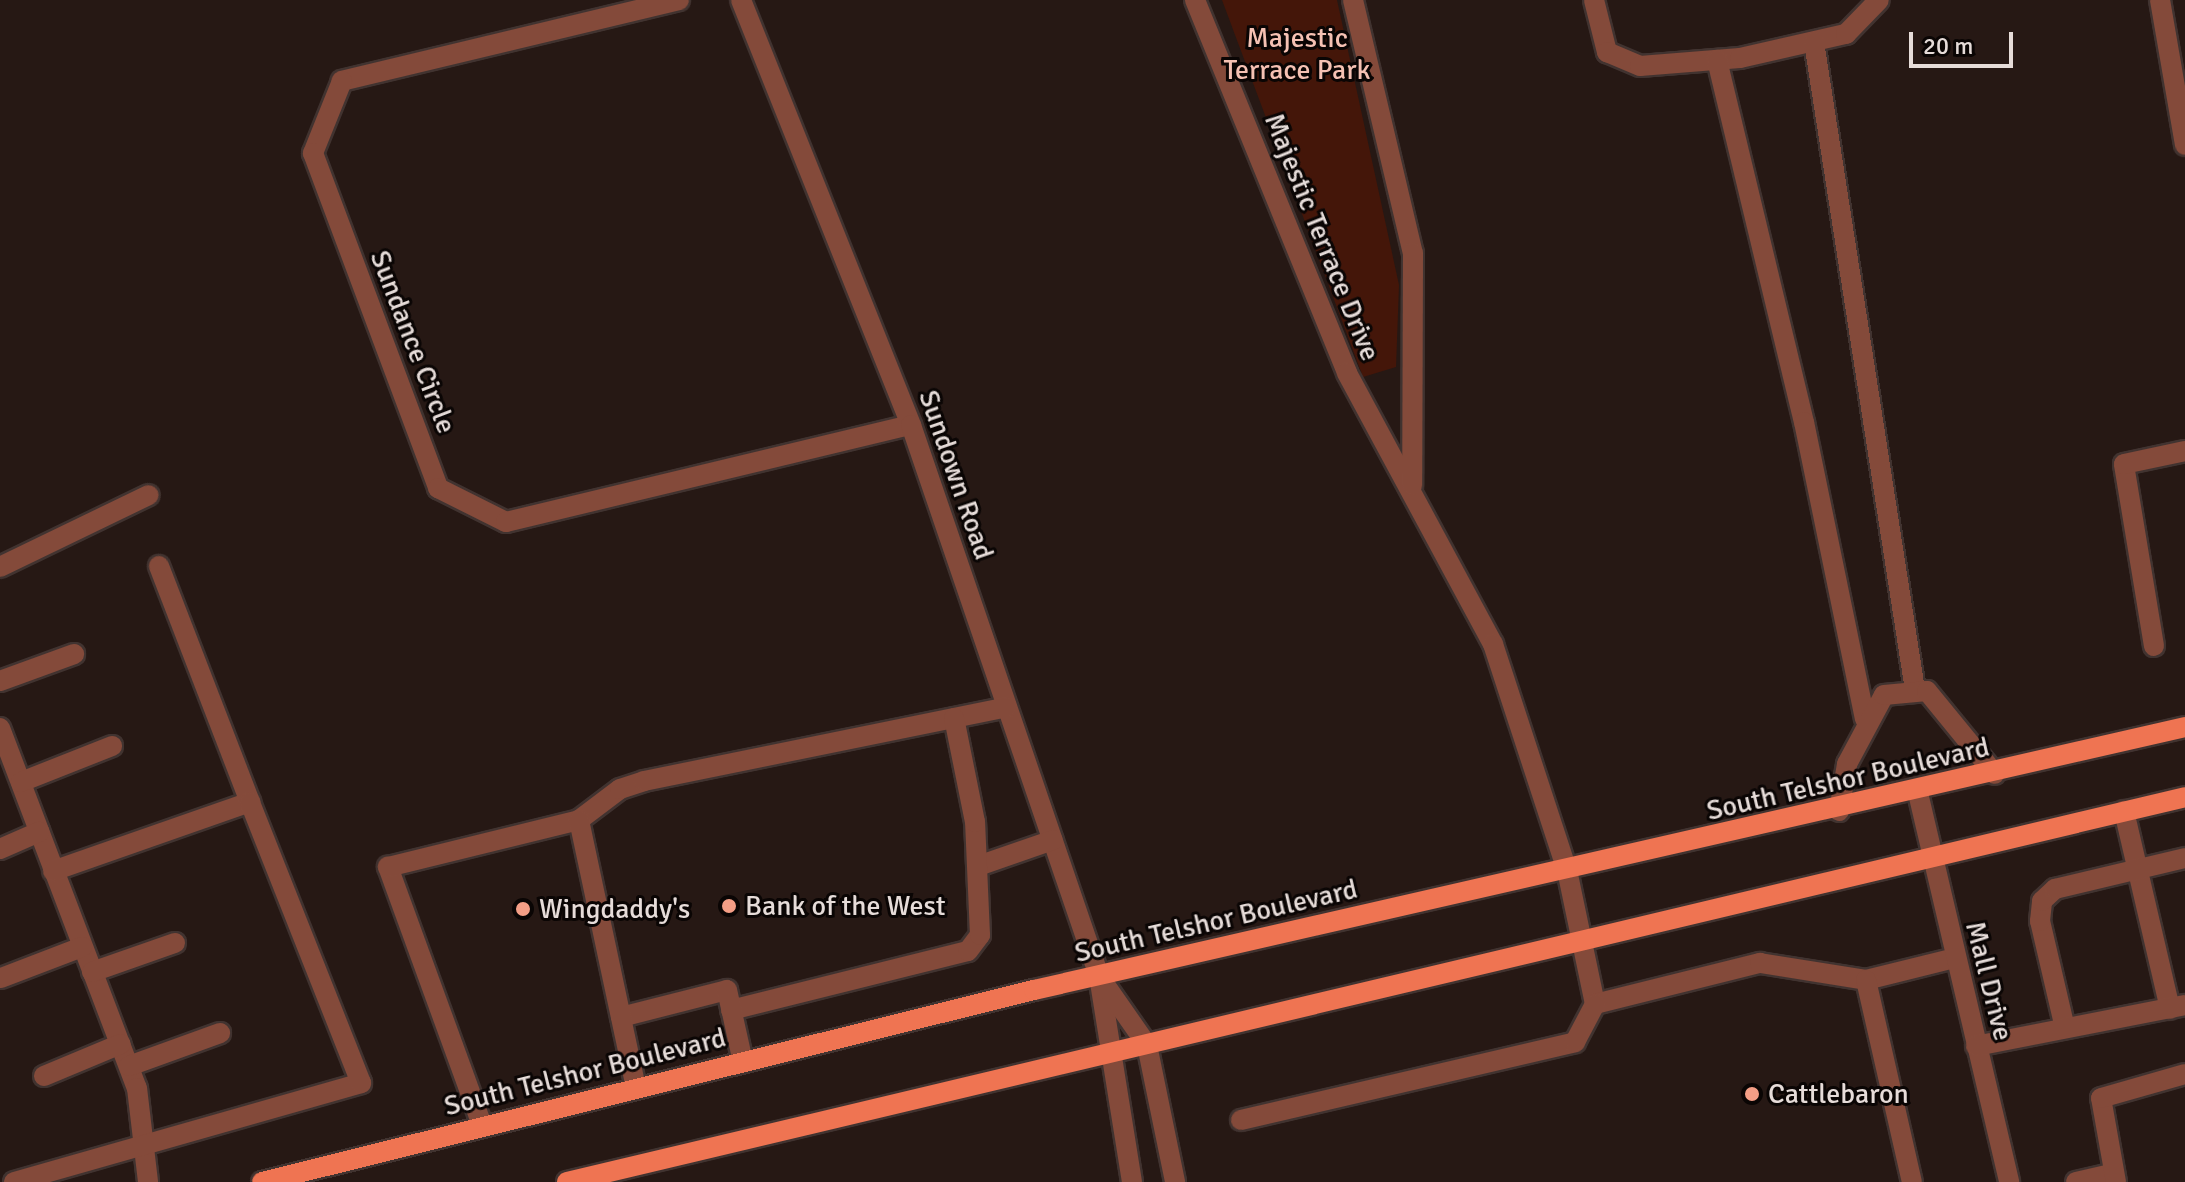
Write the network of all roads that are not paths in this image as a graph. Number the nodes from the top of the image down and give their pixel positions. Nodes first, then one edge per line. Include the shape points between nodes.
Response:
1 (679, 0) edge
2 (741, 0) edge
3 (1195, 0) edge
4 (1353, 0) edge
5 (1594, 0) edge
6 (1879, 0) edge
7 (2160, 0) edge
8 (1814, 42) junction
9 (1717, 60) junction
10 (2185, 145) edge
11 (911, 425) junction
12 (2185, 451) edge
13 (1412, 488) junction
14 (149, 495) dead end
15 (159, 566) dead end
16 (0, 567) edge
17 (2154, 646) dead end
18 (74, 654) dead end
19 (0, 681) edge
20 (1915, 690) junction
21 (1007, 707) junction
22 (954, 718) junction
23 (1865, 719) junction
24 (2185, 727) edge
25 (1, 734) edge
26 (112, 746) dead end
27 (1995, 774) junction
28 (21, 782) junction
29 (1918, 793) junction
30 (2185, 797) edge
31 (250, 802) junction
32 (1839, 811) junction
33 (2124, 811) junction
34 (579, 820) junction
35 (39, 832) junction
36 (1053, 840) junction
37 (0, 849) edge
38 (1930, 856) junction
39 (2185, 858) edge
40 (978, 866) junction
41 (2137, 868) junction
42 (1567, 870) junction
43 (53, 871) junction
44 (1582, 938) junction
45 (175, 943) dead end
46 (82, 947) junction
47 (1955, 958) junction
48 (92, 972) junction
49 (1099, 976) junction
50 (1, 978) edge
51 (1866, 980) junction
52 (1595, 1004) junction
53 (2177, 1007) edge
54 (731, 1010) junction
55 (621, 1017) junction
56 (2064, 1024) junction
57 (220, 1033) dead end
58 (121, 1044) junction
59 (1147, 1045) junction
60 (1976, 1046) junction
61 (1107, 1055) junction
62 (743, 1062) junction
63 (129, 1066) junction
64 (2185, 1074) edge
65 (44, 1076) dead end
66 (636, 1088) junction
67 (1241, 1120) dead end
68 (482, 1125) junction
69 (144, 1149) junction
70 (2115, 1177) edge
71 (14, 1182) edge
72 (148, 1182) edge
73 (262, 1182) edge
74 (567, 1182) edge
75 (1132, 1182) edge
76 (1175, 1182) edge
77 (1912, 1182) edge
78 (2009, 1182) edge
79 (2076, 1182) edge

1 - 11 street, Sundance Circle via 342,81 313,153 438,488 506,522
2 - 11 street, Sundown Road
3 - 13 street, Majestic Terrace Drive via 1347,373
4 - 13 street, Majestic Terrace Drive via 1413,253
5 - 9 street via 1607,52 1640,66
6 - 8 street via 1846,34
7 - 10 street
8 - 9 street
8 - 20 street
9 - 23 street via 1804,422
11 - 21 street, Sundown Road
12 - 17 street via 2124,464
13 - 42 street, Majestic Terrace Drive via 1493,644
14 - 16 street
15 - 31 street
18 - 19 street
20 - 23 street via 1884,695
20 - 27 street via 1927,691 1963,726
21 - 22 street
21 - 36 street, Sundown Road
22 - 34 street via 644,781 620,789
22 - 40 street
23 - 32 street
24 - 27 main road, South Telshor Boulevard
25 - 28 street
26 - 28 street
27 - 29 main road, South Telshor Boulevard
28 - 35 street
29 - 32 main road, South Telshor Boulevard
29 - 38 street, Mall Drive
30 - 33 main road
31 - 43 street
31 - 69 street via 361,1083
32 - 42 main road, South Telshor Boulevard
33 - 38 main road
33 - 41 street
34 - 55 street
34 - 68 street via 388,867
35 - 37 street
35 - 43 street
36 - 40 street
36 - 49 street, Sundown Road
38 - 44 main road
38 - 47 street, Mall Drive
39 - 41 street
40 - 54 street via 980,935 968,951
41 - 53 street
41 - 56 street via 2055,889 2042,901 2040,921
42 - 44 street, Majestic Terrace Drive
42 - 49 main road, South Telshor Boulevard
43 - 46 street
44 - 52 street, Majestic Terrace Drive
44 - 59 main road
45 - 48 street
46 - 48 street
46 - 50 street
47 - 51 street
47 - 60 street, Mall Drive
48 - 58 street
49 - 59 street, Sundown Road
49 - 61 street, Sundown Road
49 - 62 main road, South Telshor Boulevard
51 - 52 street via 1760,963
51 - 77 street
52 - 67 street via 1575,1042
53 - 56 street via 2091,1028
54 - 55 street via 727,990
54 - 62 street
55 - 66 street
56 - 60 street
57 - 63 street
58 - 63 street
58 - 65 street
59 - 61 main road
59 - 76 street, Sundown Road
60 - 78 street, Mall Drive
61 - 74 main road
61 - 75 street, Sundown Road
62 - 66 main road, South Telshor Boulevard
63 - 69 street
64 - 70 street via 2101,1098
66 - 68 main road, South Telshor Boulevard
68 - 73 main road, South Telshor Boulevard
69 - 71 street
69 - 72 street
70 - 79 street

